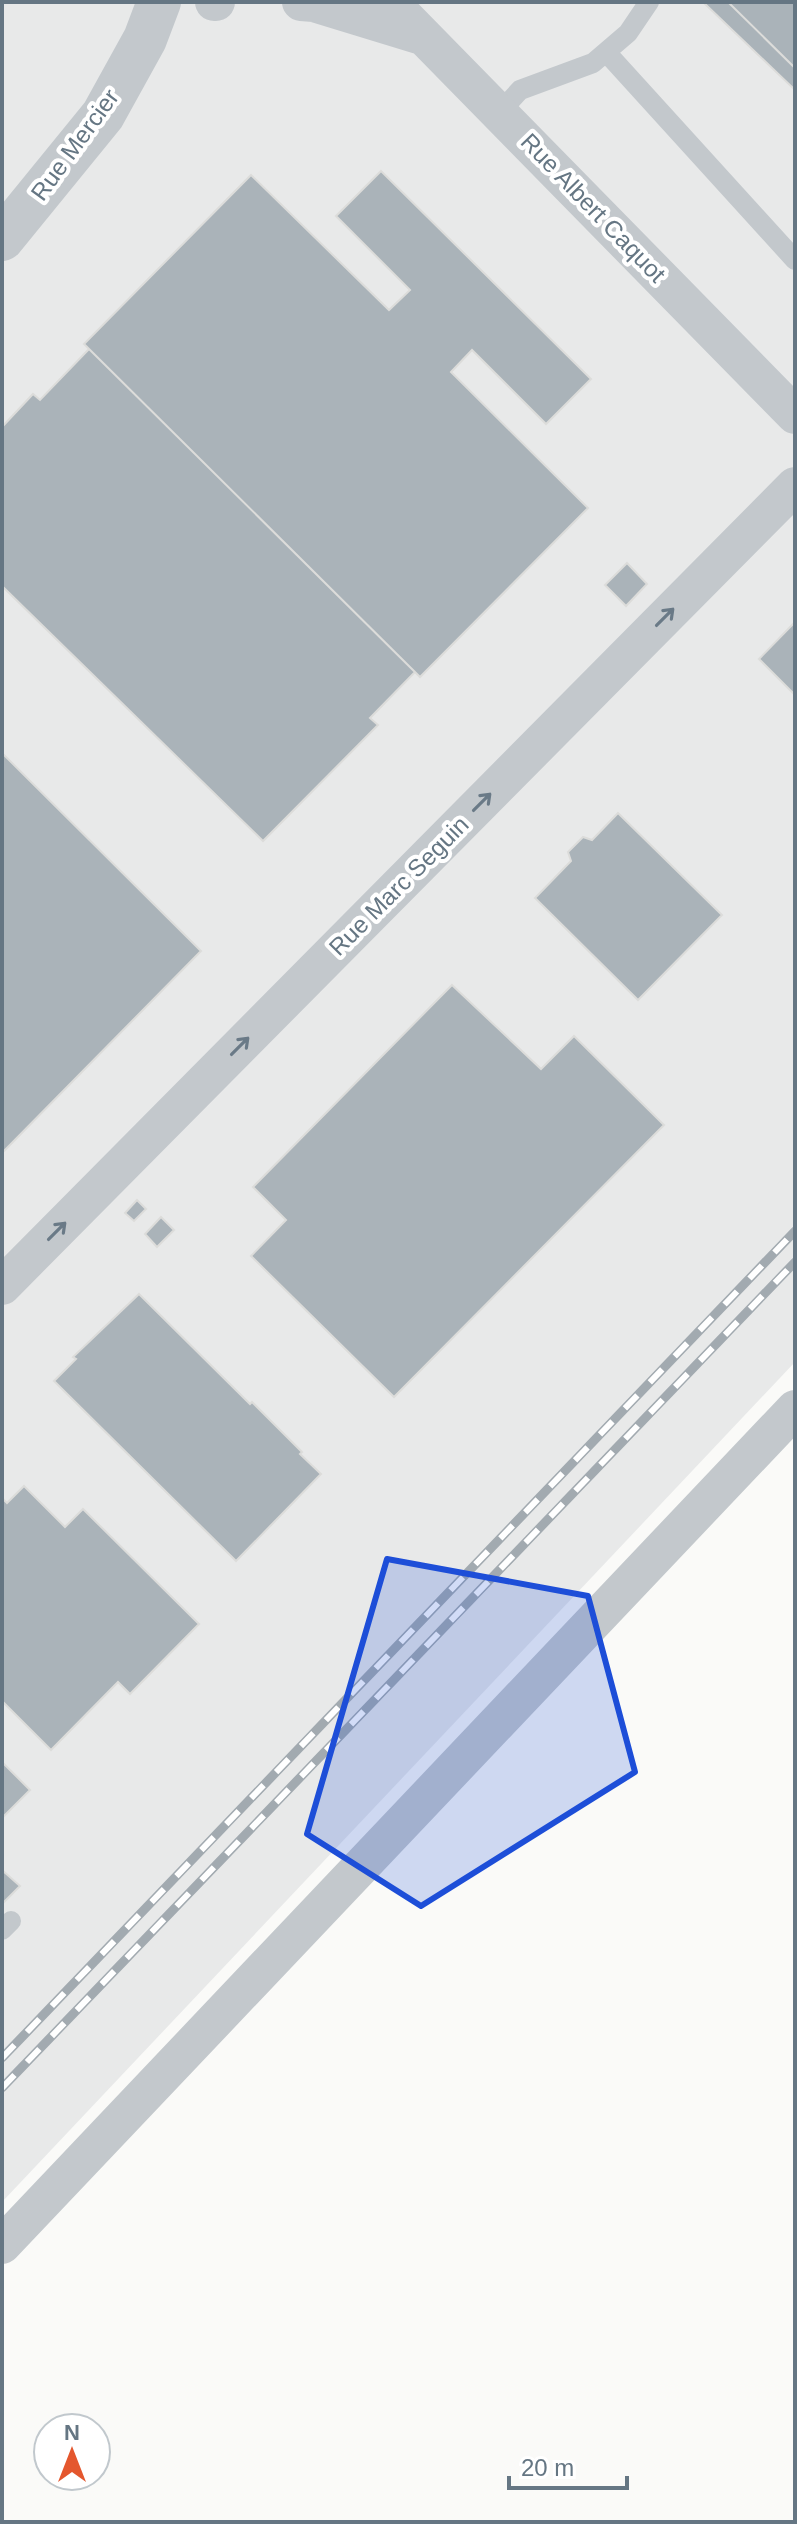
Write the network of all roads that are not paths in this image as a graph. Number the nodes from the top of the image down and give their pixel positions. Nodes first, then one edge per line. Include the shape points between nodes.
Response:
1 (159, 2) edge
2 (301, 2) edge
3 (390, 2) edge
4 (649, 2) edge
5 (426, 37) junction
6 (606, 52) junction
7 (500, 112) junction
8 (2, 239) edge
9 (795, 260) edge
10 (795, 415) edge
11 (795, 486) edge
12 (2, 1286) edge
13 (795, 1409) edge
14 (2, 2245) edge

1 - 8 street, Rue Mercier via 103,115
2 - 5 street
3 - 5 street, Rue Albert Caquot
4 - 6 lane via 628,33
5 - 7 street, Rue Albert Caquot
6 - 7 lane via 593,63 520,90
6 - 9 lane
7 - 10 street, Rue Albert Caquot
12 -> 11 street, Rue Marc Seguin
13 - 14 street

